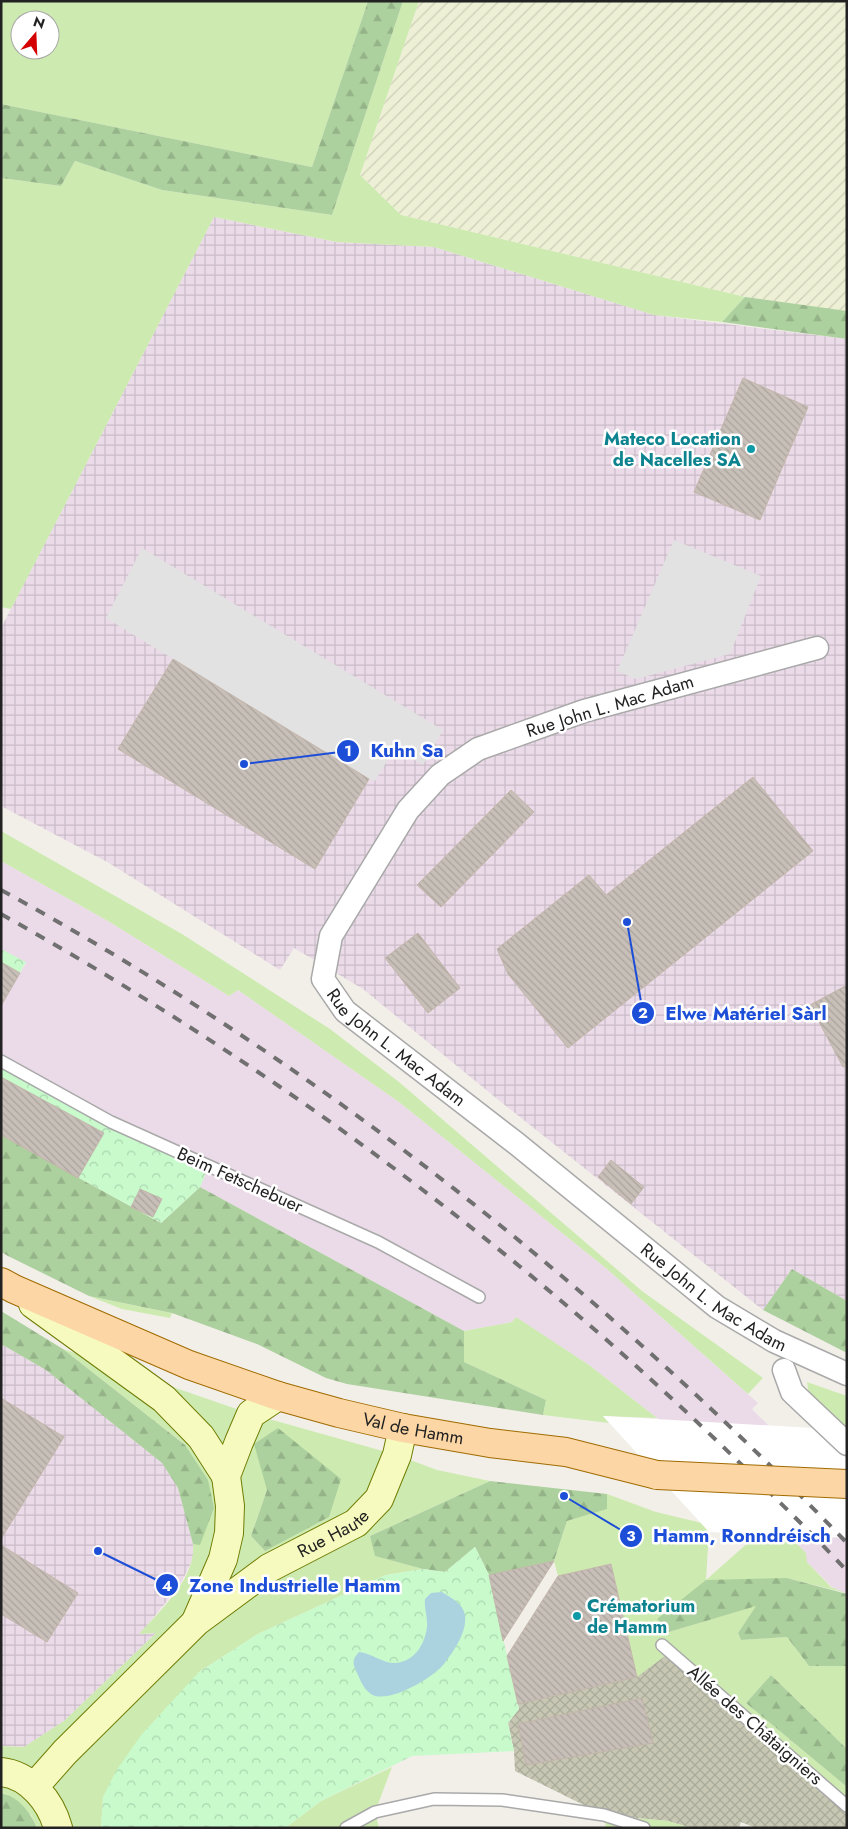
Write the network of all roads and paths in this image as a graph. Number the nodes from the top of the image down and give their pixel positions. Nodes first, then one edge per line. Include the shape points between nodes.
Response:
1 (817, 648) dead end
2 (1, 1061) edge
3 (8, 1286) edge
4 (479, 1297) dead end
5 (774, 1341) junction
6 (784, 1370) joint
7 (847, 1374) edge
8 (278, 1396) junction
9 (404, 1428) junction
10 (847, 1444) edge
11 (226, 1476) junction
12 (847, 1484) edge
13 (196, 1622) junction
14 (662, 1645) dead end
15 (1, 1772) edge
16 (34, 1787) junction
17 (847, 1806) edge
18 (58, 1828) edge
19 (346, 1828) edge
20 (644, 1828) edge

1 - 5 street, Rue John L. Mac Adam via 584,710 478,749 440,775 408,810 331,936 323,979 345,1011 525,1150 717,1307
2 - 4 lane, Beim Fetschebuer via 111,1122 378,1242
3 - 8 main road, Val de Hamm via 189,1365
3 - 11 main road, Rue Haute via 164,1399 201,1437
5 - 6 lane
5 - 7 street, Rue John L. Mac Adam
6 - 10 street via 792,1392
8 - 9 main road, Val de Hamm
8 - 11 main road, Rue Haute via 251,1414
9 - 12 main road, Val de Hamm, bridge via 566,1452 657,1475
9 - 13 main road, Rue Haute via 379,1499 356,1523 269,1568
11 - 13 main road, Rue Haute via 229,1533 223,1559
13 - 16 main road, Rue Haute
14 - 17 lane, Allée des Châtaigniers
15 - 16 main road via 10,1773
16 - 18 main road via 49,1805
19 - 20 lane via 375,1812 434,1799 502,1800 604,1815

